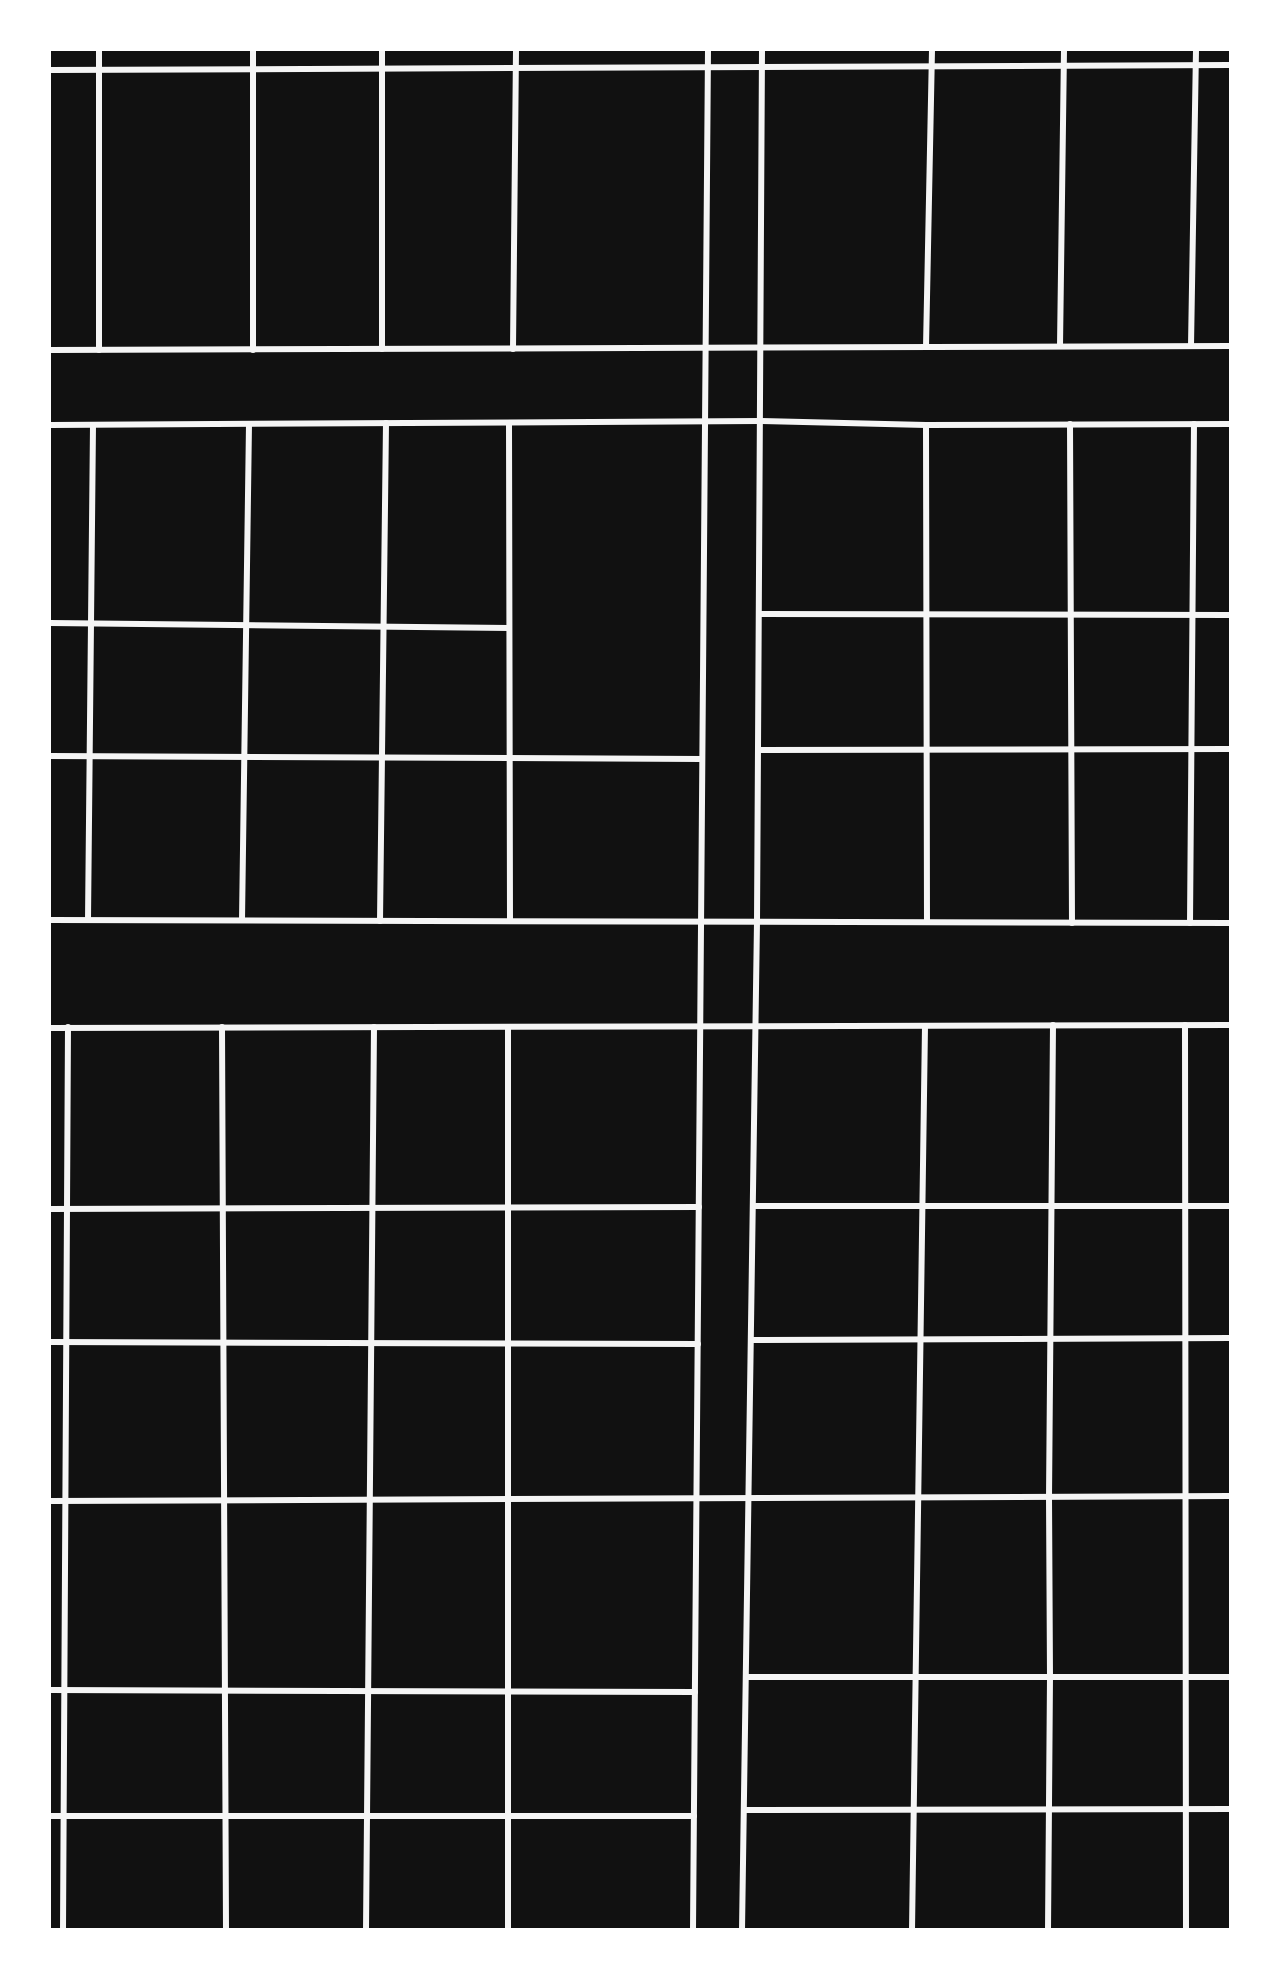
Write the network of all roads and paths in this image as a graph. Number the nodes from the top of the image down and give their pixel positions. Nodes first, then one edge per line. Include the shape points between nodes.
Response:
1 (99, 50) edge
2 (252, 50) edge
3 (382, 50) edge
4 (516, 50) edge
5 (708, 50) edge
6 (762, 50) edge
7 (932, 50) edge
8 (1064, 50) edge
9 (1196, 50) edge
10 (1064, 65) junction
11 (1196, 65) junction
12 (1230, 65) edge
13 (932, 66) junction
14 (708, 67) junction
15 (762, 67) junction
16 (515, 68) junction
17 (253, 69) junction
18 (382, 69) junction
19 (50, 70) edge
20 (99, 70) junction
21 (706, 346) junction
22 (926, 346) junction
23 (1060, 346) junction
24 (1191, 346) junction
25 (1230, 346) edge
26 (760, 347) junction
27 (382, 349) junction
28 (513, 349) junction
29 (50, 350) edge
30 (99, 350) junction
31 (254, 350) junction
32 (760, 421) junction
33 (705, 422) junction
34 (386, 423) junction
35 (509, 423) junction
36 (249, 424) junction
37 (1070, 424) junction
38 (1194, 424) junction
39 (1230, 424) edge
40 (50, 425) edge
41 (93, 425) junction
42 (926, 425) junction
43 (759, 614) junction
44 (926, 614) junction
45 (1071, 615) junction
46 (1192, 615) junction
47 (1230, 615) edge
48 (50, 623) edge
49 (91, 623) junction
50 (246, 624) junction
51 (384, 626) junction
52 (509, 628) junction
53 (1071, 749) junction
54 (1191, 749) junction
55 (1230, 749) edge
56 (758, 750) junction
57 (926, 750) junction
58 (50, 756) edge
59 (90, 756) junction
60 (244, 757) junction
61 (382, 757) junction
62 (510, 758) junction
63 (702, 759) junction
64 (50, 920) edge
65 (88, 920) junction
66 (242, 920) junction
67 (380, 921) junction
68 (510, 921) junction
69 (701, 922) junction
70 (757, 922) junction
71 (927, 922) junction
72 (1072, 923) junction
73 (1190, 923) junction
74 (1230, 923) edge
75 (1053, 1025) junction
76 (1185, 1025) junction
77 (1230, 1025) edge
78 (700, 1026) junction
79 (755, 1026) junction
80 (925, 1026) junction
81 (222, 1027) junction
82 (374, 1027) junction
83 (508, 1027) junction
84 (50, 1028) edge
85 (68, 1028) junction
86 (753, 1206) junction
87 (923, 1206) junction
88 (1052, 1206) junction
89 (1186, 1206) junction
90 (1230, 1206) edge
91 (699, 1207) junction
92 (224, 1208) junction
93 (373, 1208) junction
94 (508, 1208) junction
95 (50, 1209) edge
96 (67, 1209) junction
97 (1186, 1338) junction
98 (1230, 1338) edge
99 (921, 1339) junction
100 (1051, 1339) junction
101 (751, 1340) junction
102 (50, 1342) edge
103 (66, 1342) junction
104 (224, 1343) junction
105 (372, 1343) junction
106 (509, 1343) junction
107 (698, 1344) junction
108 (1230, 1496) edge
109 (1049, 1497) junction
110 (1185, 1497) junction
111 (696, 1498) junction
112 (748, 1498) junction
113 (917, 1498) junction
114 (508, 1499) junction
115 (224, 1500) junction
116 (370, 1500) junction
117 (50, 1501) edge
118 (64, 1501) junction
119 (746, 1677) junction
120 (916, 1677) junction
121 (1050, 1677) junction
122 (1186, 1677) junction
123 (1230, 1677) edge
124 (50, 1690) edge
125 (65, 1690) junction
126 (225, 1691) junction
127 (369, 1691) junction
128 (508, 1691) junction
129 (695, 1692) junction
130 (1049, 1809) junction
131 (1186, 1809) junction
132 (1230, 1809) edge
133 (744, 1810) junction
134 (914, 1810) junction
135 (508, 1815) junction
136 (694, 1815) junction
137 (50, 1816) edge
138 (64, 1816) junction
139 (225, 1816) junction
140 (367, 1816) junction
141 (63, 1929) edge
142 (226, 1929) edge
143 (366, 1929) edge
144 (508, 1929) edge
145 (693, 1929) edge
146 (742, 1929) edge
147 (912, 1929) edge
148 (1048, 1929) edge
149 (1186, 1929) edge

1 - 20 street
2 - 17 street
3 - 18 street
4 - 16 street
5 - 14 street
6 - 15 street
7 - 13 street
8 - 10 street
9 - 11 street
10 - 11 street
10 - 13 street
10 - 23 street
11 - 12 street
11 - 24 street
13 - 15 street
13 - 22 street
14 - 15 street
14 - 16 street
14 - 21 street
15 - 26 street
16 - 18 street
16 - 28 street
17 - 18 street
17 - 20 street
17 - 31 street
18 - 27 street
19 - 20 street
20 - 30 street
21 - 26 street
21 - 28 street
21 - 33 street
22 - 23 street
22 - 26 street
23 - 24 street
24 - 25 street
26 - 32 street
27 - 28 street
27 - 31 street
29 - 30 street
30 - 31 street
32 - 33 street
32 - 42 street
32 - 43 street
33 - 35 street
33 - 63 street
34 - 35 street
34 - 36 street
34 - 51 street
35 - 52 street
36 - 41 street
36 - 50 street
37 - 38 street
37 - 42 street
37 - 45 street
38 - 39 street
38 - 46 street
40 - 41 street
41 - 49 street
42 - 44 street
43 - 44 street
43 - 56 street
44 - 45 street
44 - 57 street
45 - 46 street
45 - 53 street
46 - 47 street
46 - 54 street
48 - 49 street
49 - 50 street
49 - 59 street
50 - 51 street
50 - 60 street
51 - 52 street
51 - 61 street
52 - 62 street
53 - 54 street
53 - 57 street
53 - 72 street
54 - 55 street
54 - 73 street
56 - 57 street
56 - 70 street
57 - 71 street
58 - 59 street
59 - 60 street
59 - 65 street
60 - 61 street
60 - 66 street
61 - 62 street
61 - 67 street
62 - 63 street
62 - 68 street
63 - 69 street
64 - 65 street
65 - 66 street
66 - 67 street
67 - 68 street
68 - 69 street
69 - 70 street
69 - 78 street
70 - 71 street
70 - 79 street
71 - 72 street
72 - 73 street
73 - 74 street
75 - 76 street
75 - 80 street
75 - 88 street
76 - 77 street
76 - 89 street
78 - 79 street
78 - 83 street
78 - 91 street
79 - 80 street
79 - 86 street
80 - 87 street
81 - 82 street
81 - 85 street
81 - 92 street
82 - 83 street
82 - 93 street
83 - 94 street
84 - 85 street
85 - 96 street
86 - 87 street
86 - 101 street
87 - 88 street
87 - 99 street
88 - 89 street
88 - 100 street
89 - 90 street
89 - 97 street
91 - 94 street
91 - 107 street
92 - 93 street
92 - 96 street
92 - 104 street
93 - 94 street
93 - 105 street
94 - 106 street
95 - 96 street
96 - 103 street
97 - 98 street
97 - 100 street
97 - 110 street
99 - 100 street
99 - 101 street
99 - 113 street
100 - 109 street
101 - 112 street
102 - 103 street
103 - 104 street
103 - 118 street
104 - 105 street
104 - 115 street
105 - 106 street
105 - 116 street
106 - 107 street
106 - 114 street
107 - 111 street
108 - 110 street
109 - 110 street
109 - 113 street
109 - 121 street
110 - 122 street
111 - 112 street
111 - 114 street
111 - 129 street
112 - 113 street
112 - 119 street
113 - 120 street
114 - 116 street
114 - 128 street
115 - 116 street
115 - 118 street
115 - 126 street
116 - 127 street
117 - 118 street
118 - 125 street
119 - 120 street
119 - 133 street
120 - 121 street
120 - 134 street
121 - 122 street
121 - 130 street
122 - 123 street
122 - 131 street
124 - 125 street
125 - 126 street
125 - 138 street
126 - 127 street
126 - 139 street
127 - 128 street
127 - 140 street
128 - 129 street
128 - 135 street
129 - 136 street
130 - 131 street
130 - 134 street
130 - 148 street
131 - 132 street
131 - 149 street
133 - 134 street
133 - 146 street
134 - 147 street
135 - 136 street
135 - 140 street
135 - 144 street
136 - 145 street
137 - 138 street
138 - 139 street
138 - 141 street
139 - 140 street
139 - 142 street
140 - 143 street

